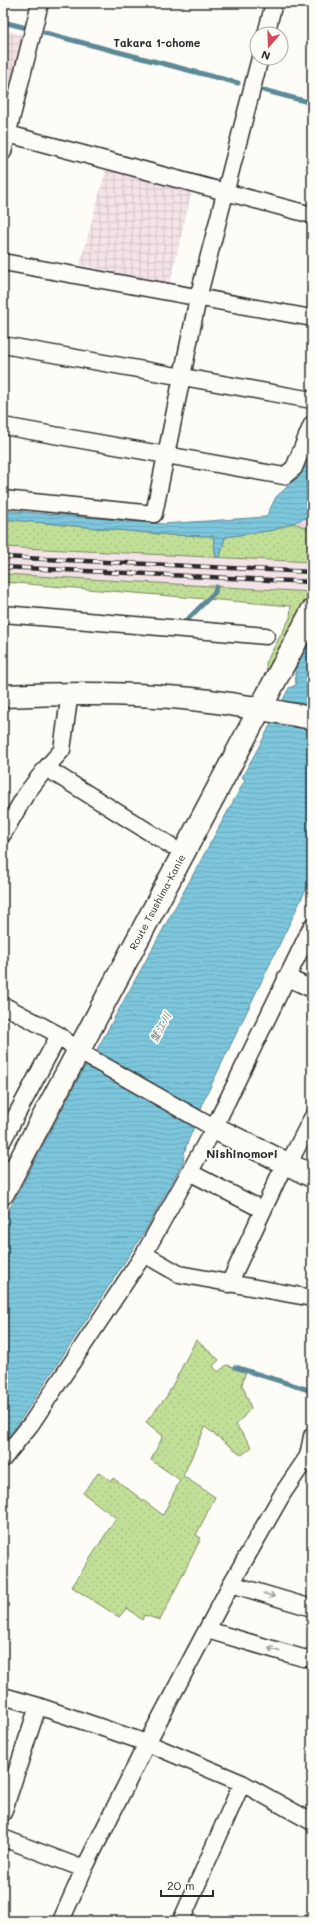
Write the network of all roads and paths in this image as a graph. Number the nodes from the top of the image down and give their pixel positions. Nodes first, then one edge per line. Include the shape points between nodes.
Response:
1 (40, 3) edge
2 (274, 3) edge
3 (268, 26) edge
4 (258, 66) edge
5 (8, 134) junction
6 (3, 152) edge
7 (225, 192) junction
8 (312, 214) edge
9 (3, 262) edge
10 (198, 298) junction
11 (312, 318) edge
12 (3, 345) edge
13 (181, 377) junction
14 (312, 400) edge
15 (312, 424) edge
16 (3, 426) edge
17 (166, 455) junction
18 (3, 499) edge
19 (312, 611) edge
20 (3, 614) edge
21 (266, 636) dead end
22 (70, 692) junction
23 (3, 696) edge
24 (267, 710) junction
25 (312, 718) edge
26 (46, 768) junction
27 (3, 834) edge
28 (170, 845) dead end
29 (312, 926) edge
30 (286, 977) junction
31 (312, 988) edge
32 (3, 1005) edge
33 (59, 1035) junction
34 (81, 1053) junction
35 (312, 1118) edge
36 (208, 1126) junction
37 (3, 1140) edge
38 (286, 1164) junction
39 (191, 1173) junction
40 (312, 1176) edge
41 (3, 1193) edge
42 (262, 1210) junction
43 (144, 1254) junction
44 (228, 1284) junction
45 (312, 1298) edge
46 (312, 1436) edge
47 (310, 1457) edge
48 (3, 1459) edge
49 (231, 1584) junction
50 (312, 1608) edge
51 (207, 1630) junction
52 (312, 1658) edge
53 (3, 1696) edge
54 (38, 1706) junction
55 (147, 1743) junction
56 (242, 1783) junction
57 (3, 1813) edge
58 (312, 1822) edge
59 (3, 1838) edge
60 (84, 1869) junction
61 (61, 1921) edge
62 (181, 1921) edge

1 - 5 street
2 - 3 street
4 - 7 street
5 - 6 street
5 - 7 street
7 - 8 street
7 - 10 street
9 - 10 street
10 - 11 street
10 - 13 street
12 - 13 street
13 - 14 street
13 - 17 street
15 - 17 street via 294,468 284,476
16 - 17 street
17 - 18 street via 154,514
19 - 24 main road, Route Tsushima-Kanie
20 - 21 street
22 - 23 main road
22 - 24 main road via 193,699
22 - 26 street via 62,750
24 - 25 main road
24 - 34 main road, Route Tsushima-Kanie
26 - 27 street via 26,794
26 - 28 street
29 - 30 street
30 - 31 street
30 - 36 street
32 - 33 street
33 - 34 street
33 - 37 street
34 - 36 street
34 - 41 main road, Route Tsushima-Kanie
35 - 38 street
36 - 38 main road
36 - 39 street
38 - 40 main road
38 - 42 street
39 - 42 street
39 - 43 street
42 - 44 street
43 - 44 street via 179,1274
43 - 48 street via 31,1424
44 - 45 street
46 - 47 street
47 - 49 street via 283,1493
49 -> 50 street
49 - 51 street
52 -> 51 street via 288,1654
51 - 55 street
53 - 54 street
54 - 55 street
54 - 57 street
55 - 56 street
55 - 60 street
56 - 58 street
56 - 62 street
59 - 60 street
60 - 61 street

